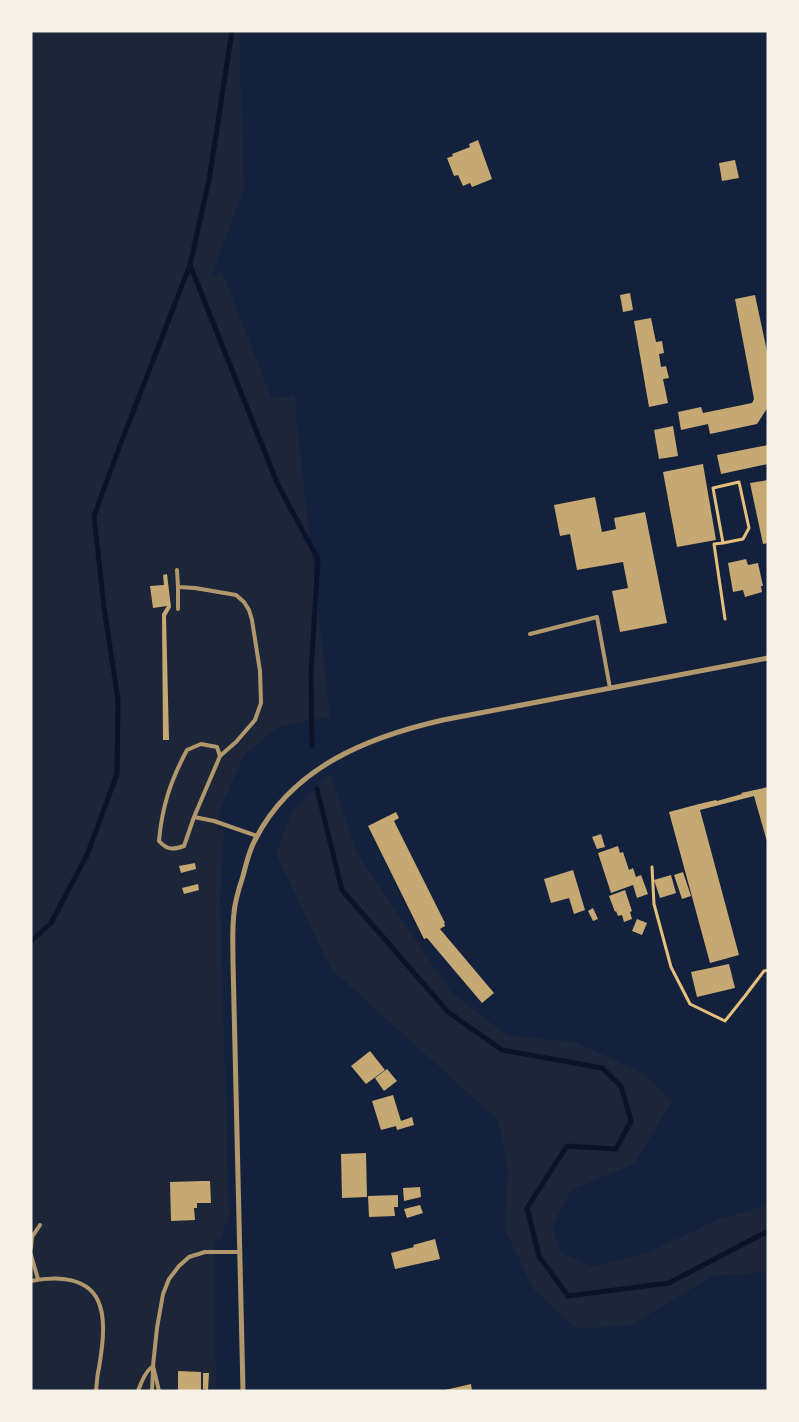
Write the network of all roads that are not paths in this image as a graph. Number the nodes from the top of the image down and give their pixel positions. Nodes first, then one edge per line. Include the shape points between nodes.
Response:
1 (177, 570) dead end
2 (178, 587) junction
3 (178, 609) dead end
4 (530, 634) dead end
5 (768, 658) edge
6 (610, 688) junction
7 (220, 756) junction
8 (194, 816) junction
9 (257, 836) junction
10 (40, 1224) dead end
11 (31, 1248) edge
12 (240, 1252) junction
13 (31, 1255) edge
14 (38, 1279) junction
15 (31, 1281) edge
16 (153, 1366) junction
17 (96, 1390) edge
18 (138, 1391) edge
19 (152, 1391) edge
20 (159, 1391) edge
21 (243, 1391) edge

1 - 2 lane
2 - 3 lane
2 - 7 lane via 236,595 244,602 252,620 261,702 255,720
4 - 6 lane via 596,618
5 - 6 street
6 - 9 street via 443,720 369,741 345,752 299,784 282,800
7 - 8 lane
7 - 8 lane via 216,747 201,744 187,750 166,799 159,841 170,849 184,846
8 - 9 lane
9 - 12 street via 246,864 234,913
10 - 11 lane via 32,1237
12 - 16 lane via 206,1252 189,1256 169,1279 163,1294
12 - 21 street
13 - 14 lane
14 - 15 lane
14 - 17 lane via 76,1281 97,1299 102,1315 102,1352
16 - 18 lane via 144,1375
16 - 19 lane
16 - 20 lane

